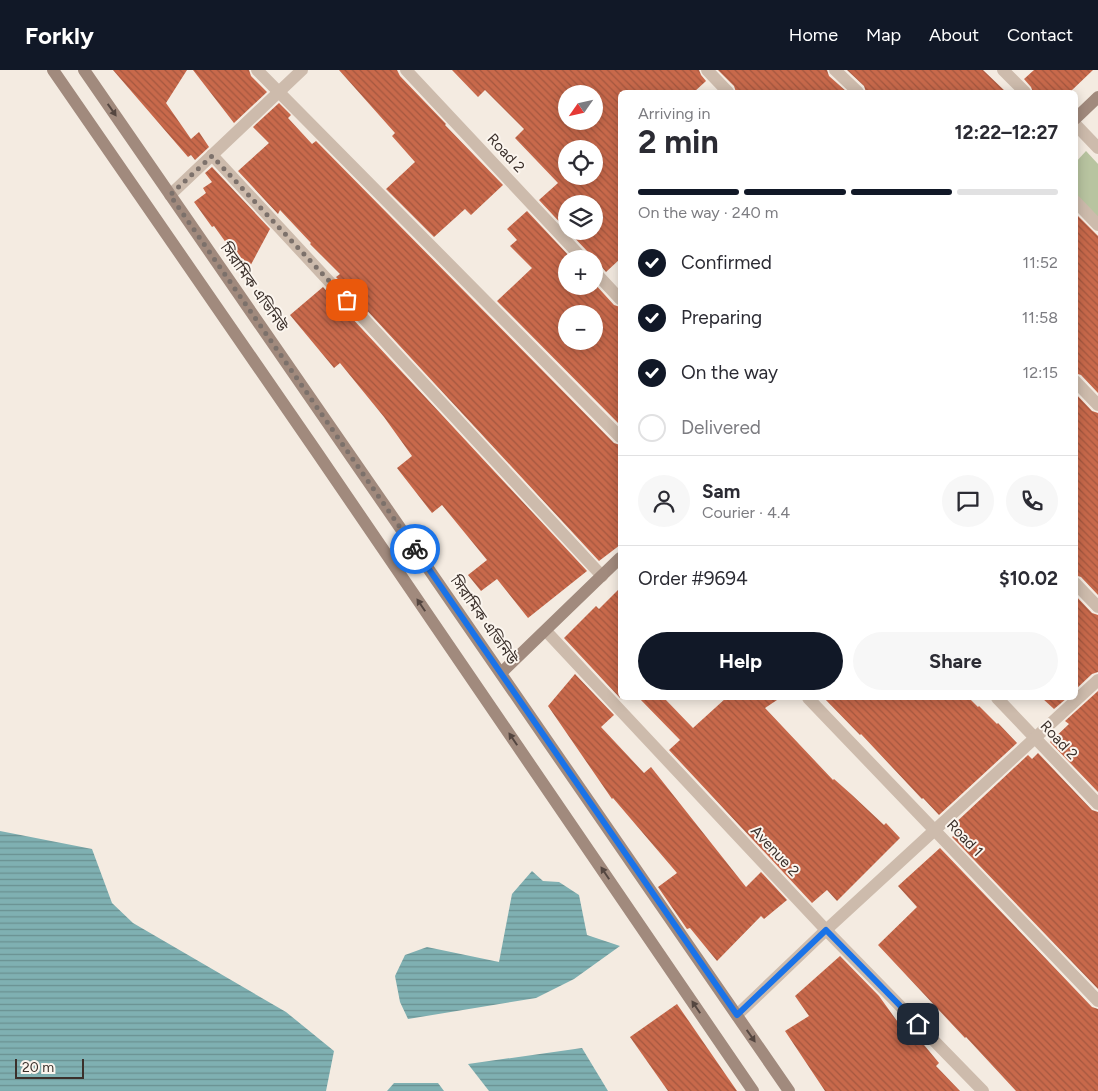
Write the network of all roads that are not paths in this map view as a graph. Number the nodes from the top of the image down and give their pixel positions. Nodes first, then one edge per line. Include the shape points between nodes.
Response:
1 (52, 70) edge
2 (84, 70) edge
3 (257, 70) edge
4 (302, 70) edge
5 (406, 70) edge
6 (707, 70) edge
7 (835, 70) edge
8 (1003, 70) edge
9 (726, 90) edge
10 (856, 90) edge
11 (1022, 90) edge
12 (280, 92) junction
13 (1098, 96) edge
14 (1078, 116) edge
15 (1078, 127) edge
16 (1098, 148) edge
17 (212, 156) junction
18 (170, 195) junction
19 (1078, 204) edge
20 (1098, 225) edge
21 (575, 250) edge
22 (603, 281) edge
23 (618, 297) edge
24 (1078, 384) edge
25 (1098, 405) edge
26 (618, 434) edge
27 (618, 560) edge
28 (602, 576) junction
29 (1078, 586) edge
30 (1098, 607) edge
31 (546, 631) junction
32 (501, 673) junction
33 (1098, 680) edge
34 (1078, 699) edge
35 (810, 700) edge
36 (999, 700) edge
37 (1077, 700) edge
38 (1036, 738) junction
39 (1098, 804) edge
40 (936, 831) junction
41 (826, 930) junction
42 (1098, 1002) edge
43 (737, 1015) junction
44 (753, 1091) edge
45 (789, 1091) edge
46 (983, 1091) edge

44 -> 1 main road
2 -> 18 main road, সিরামিক এভিনিউ
3 - 12 street
4 - 12 street
5 - 21 street, Road 2
6 - 9 street
7 - 10 street
8 - 11 street
12 - 17 street
12 - 26 street
13 - 14 main road
15 - 16 street
17 - 18 street
17 - 28 street
18 - 32 main road, সিরামিক এভিনিউ
19 - 20 street
22 - 23 street
24 - 25 street
27 - 28 main road
28 - 31 main road
29 - 30 street
31 - 32 main road
31 - 41 street, Avenue 2
32 - 43 main road, সিরামিক এভিনিউ
33 - 34 street
35 - 40 street, Road 1
36 - 38 street, Road 2
37 - 38 street
38 - 39 street, Road 2
38 - 40 street
40 - 41 street
40 - 42 street, Road 1
41 - 43 street
41 - 46 street, Avenue 2
43 -> 45 main road, সিরামিক এভিনিউ

